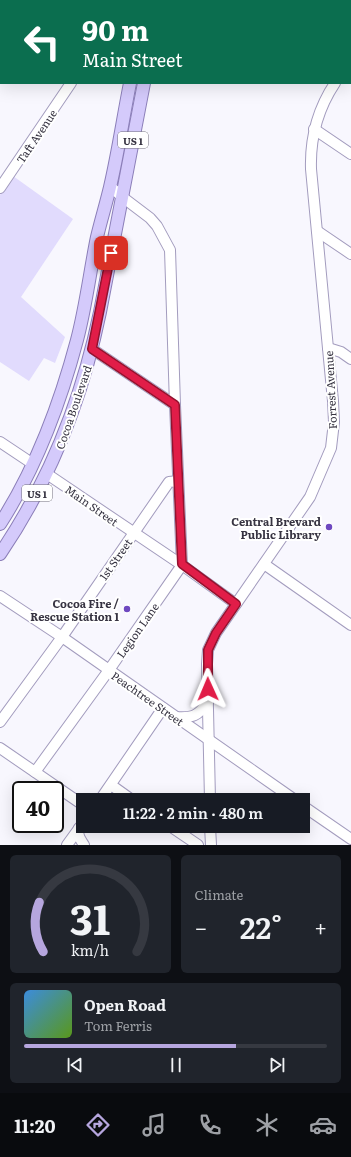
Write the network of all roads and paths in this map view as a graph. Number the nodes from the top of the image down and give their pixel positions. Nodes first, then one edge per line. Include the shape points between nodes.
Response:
1 (70, 84) edge
2 (130, 84) edge
3 (144, 84) edge
4 (333, 84) edge
5 (314, 129) junction
6 (351, 154) edge
7 (110, 186) junction
8 (0, 188) edge
9 (121, 196) junction
10 (317, 231) junction
11 (351, 254) edge
12 (84, 307) junction
13 (77, 340) junction
14 (328, 348) junction
15 (92, 349) junction
16 (351, 359) edge
17 (85, 376) junction
18 (175, 405) junction
19 (0, 442) edge
20 (33, 464) junction
21 (47, 474) junction
22 (178, 481) junction
23 (0, 524) edge
24 (133, 533) junction
25 (0, 554) edge
26 (182, 564) junction
27 (264, 564) junction
28 (0, 596) edge
29 (236, 604) junction
30 (351, 625) edge
31 (62, 637) junction
32 (109, 670) junction
33 (208, 702) junction
34 (163, 708) junction
35 (176, 717) junction
36 (0, 722) edge
37 (208, 740) junction
38 (0, 748) edge
39 (35, 772) junction
40 (111, 785) junction
41 (105, 793) edge
42 (122, 793) edge
43 (210, 793) edge
44 (285, 793) edge
45 (76, 800) edge
46 (310, 811) edge
47 (76, 833) edge
48 (78, 833) edge
49 (180, 833) edge
50 (210, 833) edge
51 (351, 839) edge
52 (67, 845) edge
53 (84, 845) edge
54 (198, 845) edge
55 (211, 845) edge

1 - 8 street, Taft Avenue
2 - 7 main road, Cocoa Boulevard / US 1
3 - 9 main road, Cocoa Boulevard / US 1
4 - 5 street, Forrest Avenue via 320,108
5 - 6 street
5 - 10 street, Forrest Avenue via 310,152
7 - 9 street
7 - 12 main road, Cocoa Boulevard / US 1
9 - 15 main road, Cocoa Boulevard / US 1
9 - 18 street via 154,223 170,250
10 - 11 street
10 - 14 street, Forrest Avenue
12 - 13 main road, Cocoa Boulevard / US 1
12 - 15 main road via 86,333
13 - 17 main road via 83,357
13 - 20 main road, Cocoa Boulevard / US 1 via 53,417
14 - 16 street via 341,352
14 - 27 street, Forrest Avenue via 334,422 331,448 310,497
15 - 17 main road, Cocoa Boulevard / US 1
15 - 18 street
17 - 21 main road, Cocoa Boulevard / US 1
18 - 22 street
19 - 20 street
20 - 23 main road, Cocoa Boulevard / US 1
21 - 24 street, Main Street
21 - 25 main road, Cocoa Boulevard / US 1
22 - 24 street, 1st Street via 169,482
22 - 26 street
24 - 26 street, Main Street
24 - 31 street, 1st Street
26 - 29 street, Main Street
26 - 32 street, Legion Lane
27 - 29 street, Forrest Avenue
27 - 30 street
28 - 31 street, Peachtree Street
29 - 33 street, Forrest Avenue via 216,633 208,650
31 - 32 street, Peachtree Street
31 - 36 street, 1st Street
32 - 34 street, Peachtree Street
32 - 39 street, Legion Lane
33 - 35 street via 200,713 189,718
33 - 37 street, Forrest Avenue
34 - 35 street, Peachtree Street
34 - 40 street
35 - 37 street, Peachtree Street
37 - 43 street, Forrest Avenue
37 - 44 street, Peachtree Street
38 - 39 street
39 - 45 street
40 - 41 street
40 - 42 street
46 - 51 street
47 - 52 street
48 - 53 street
49 - 54 street
50 - 55 street

